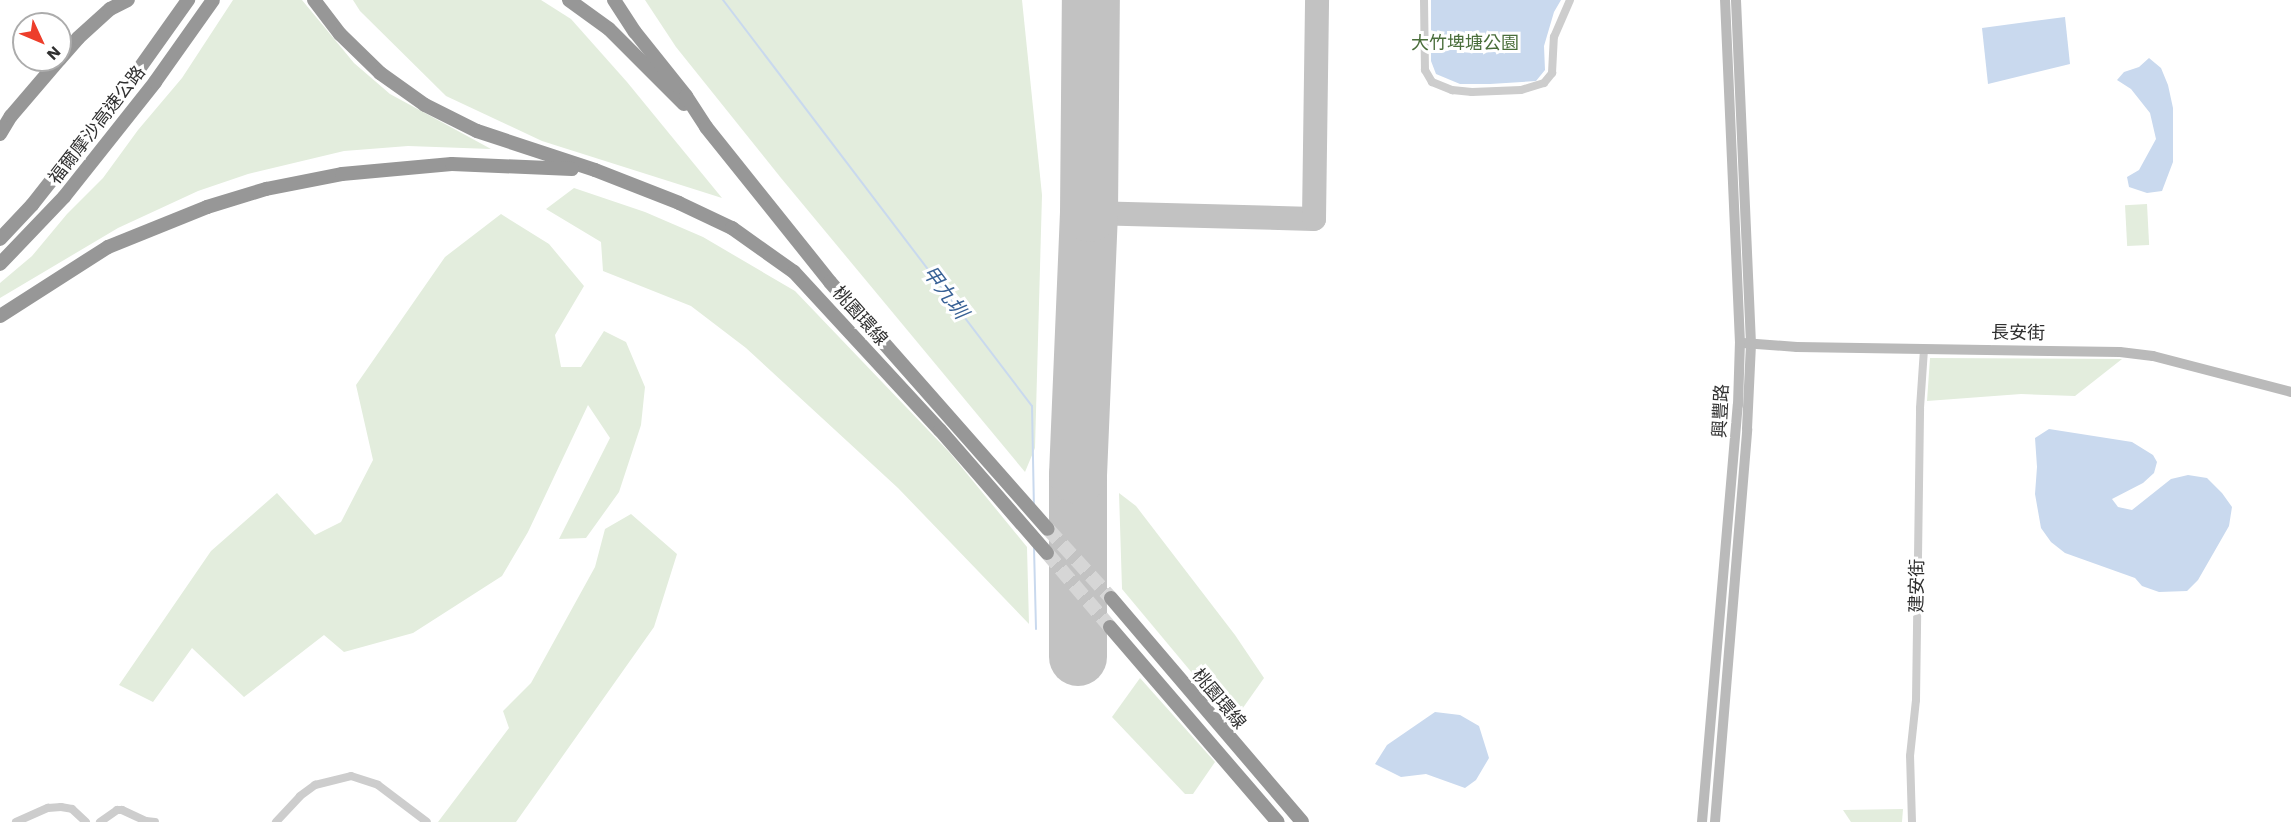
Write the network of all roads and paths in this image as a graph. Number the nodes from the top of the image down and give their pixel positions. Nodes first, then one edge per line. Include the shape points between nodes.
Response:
1 (128, 0) edge
2 (188, 0) edge
3 (213, 0) edge
4 (314, 0) edge
5 (569, 0) edge
6 (614, 0) edge
7 (1424, 0) edge
8 (1570, 0) edge
9 (1725, 0) edge
10 (1736, 0) edge
11 (72, 45) edge
12 (50, 72) edge
13 (706, 127) junction
14 (0, 134) edge
15 (596, 170) junction
16 (0, 239) edge
17 (0, 264) edge
18 (0, 316) edge
19 (1745, 344) junction
20 (1924, 350) junction
21 (2291, 392) edge
22 (1048, 529) tunnel mouth
23 (1047, 553) tunnel mouth
24 (1111, 598) tunnel mouth
25 (1110, 627) tunnel mouth
26 (16, 822) edge
27 (86, 822) edge
28 (100, 822) edge
29 (155, 822) edge
30 (276, 822) edge
31 (427, 822) edge
32 (1278, 822) edge
33 (1302, 822) edge
34 (1702, 822) edge
35 (1714, 822) edge
36 (1912, 822) edge

1 - 11 highway via 111,9
2 - 16 highway, 福爾摩沙高速公路 via 32,206
3 - 17 highway, 福爾摩沙高速公路 via 155,82 64,197
4 - 15 highway, 桃園環線 via 340,34 380,73 425,105 477,131
5 - 13 highway via 609,29
6 - 13 highway
7 - 8 street via 1425,70 1432,82 1472,92 1521,90 1544,83 1552,74 1554,37
9 - 19 main road, 興豐路
10 - 19 main road, 興豐路
12 - 14 highway
13 - 22 highway, 桃園環線 via 830,282
15 - 18 highway via 452,164 342,174 266,189 207,207 108,247
15 - 23 highway, 桃園環線 via 732,228 794,272
19 - 20 main road, 長安街
19 - 34 main road, 興豐路
19 - 35 main road, 興豐路 via 1747,429
20 - 21 main road, 長安街 via 2120,352 2153,356
20 - 36 street, 建安街 via 1916,700 1910,756
24 - 33 highway, 桃園環線
25 - 32 highway, 桃園環線
26 - 27 street via 48,808 62,807 72,809
28 - 29 street via 117,810
30 - 31 street via 315,785 351,776 378,785

